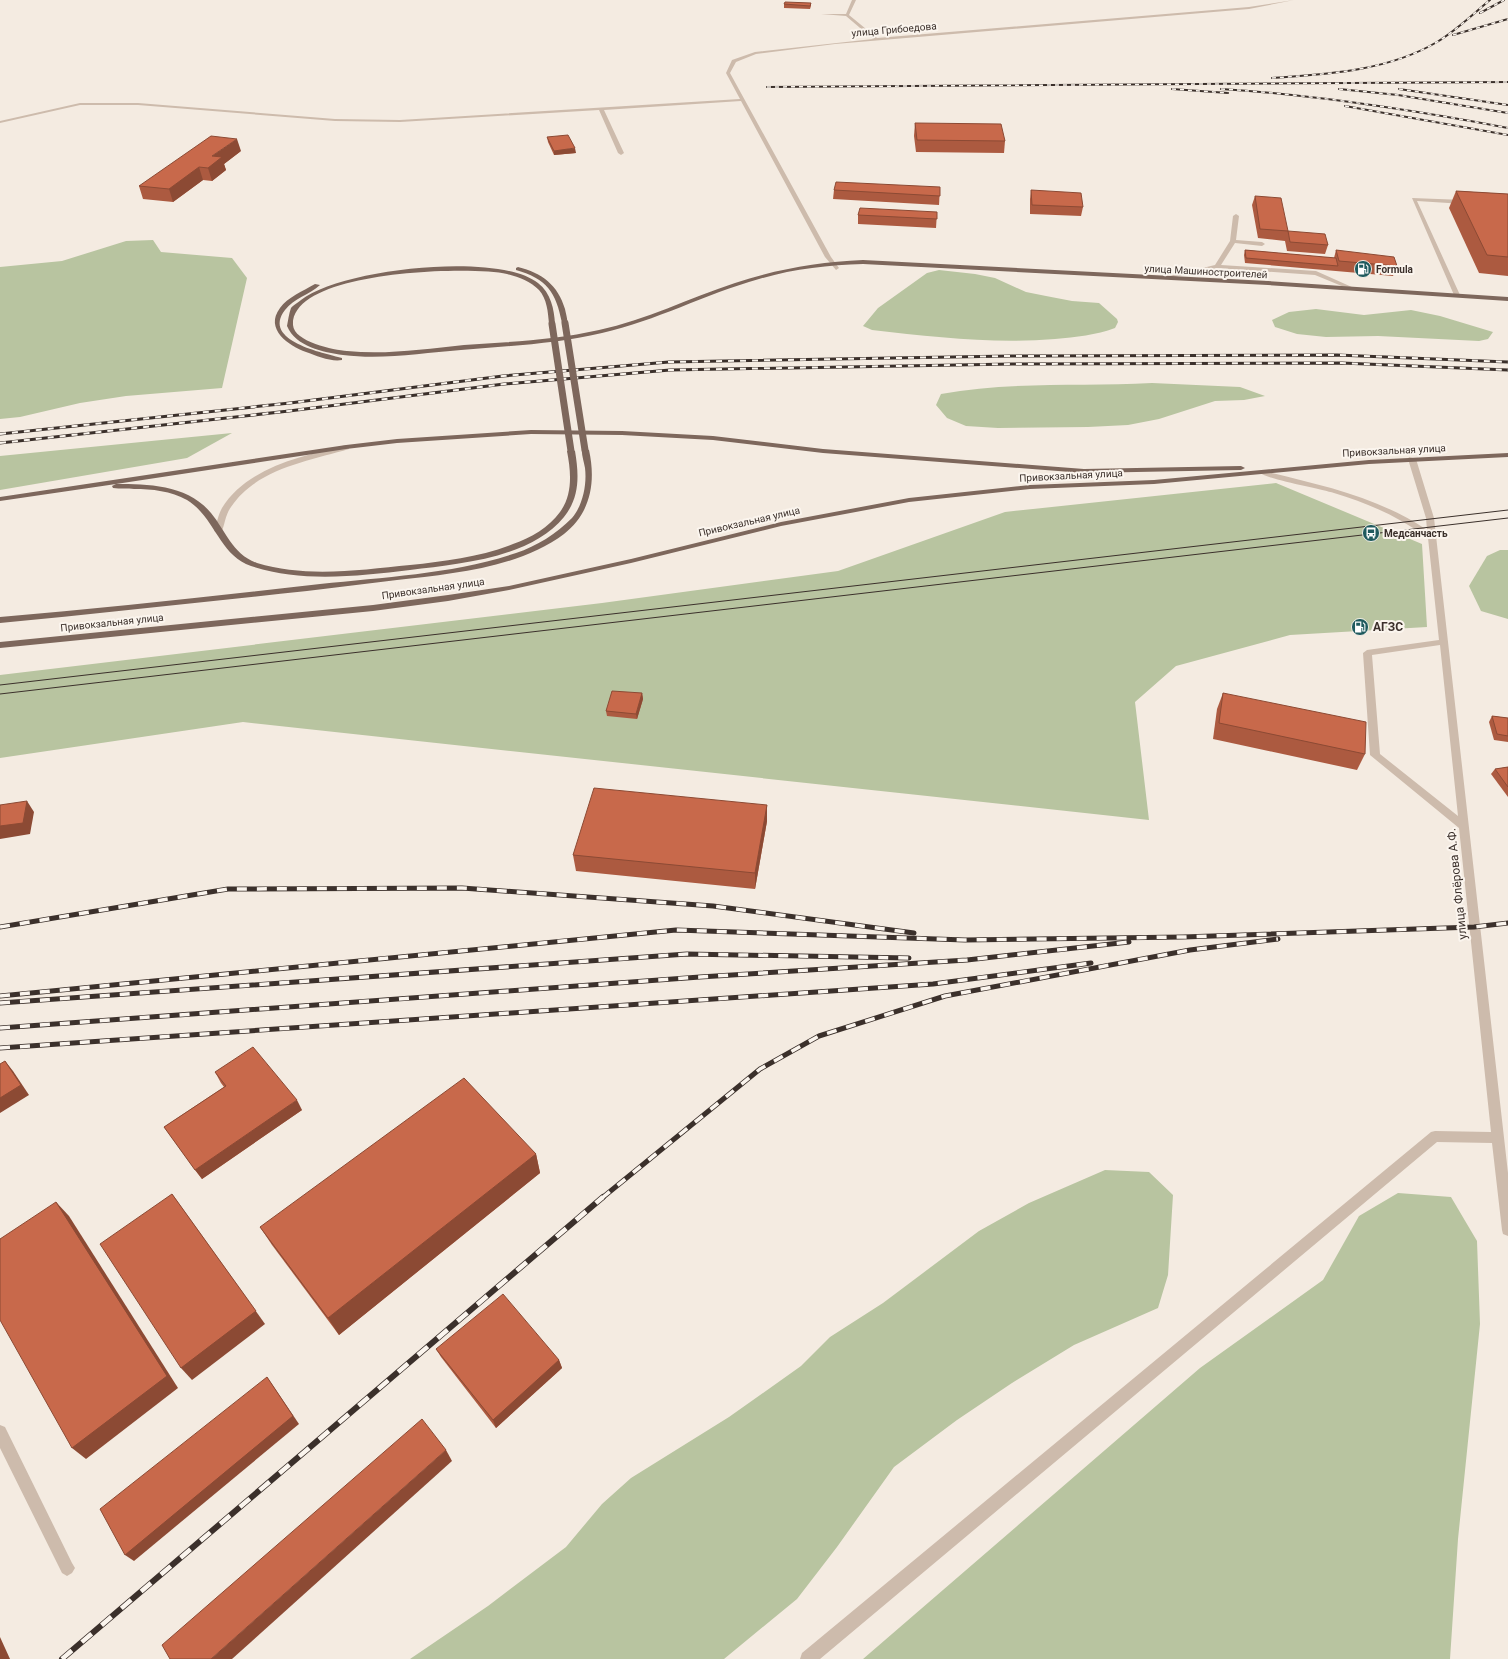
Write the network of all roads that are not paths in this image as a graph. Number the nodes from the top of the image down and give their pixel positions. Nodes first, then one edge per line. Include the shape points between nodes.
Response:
1 (854, 0) edge
2 (1292, 0) edge
3 (823, 14) dead end
4 (847, 15) junction
5 (877, 40) junction
6 (742, 100) junction
7 (601, 109) junction
8 (0, 122) edge
9 (621, 153) dead end
10 (1469, 203) edge
11 (1236, 216) dead end
12 (1233, 241) junction
13 (1262, 244) edge
14 (834, 266) junction
15 (1217, 266) junction
16 (1167, 278) junction
17 (1351, 288) junction
18 (1457, 295) junction
19 (719, 298) dead end
20 (1508, 299) edge
21 (638, 329) dead end
22 (346, 447) junction
23 (1508, 455) edge
24 (1412, 459) junction
25 (1331, 465) junction
26 (1264, 473) junction
27 (41, 493) junction
28 (0, 499) edge
29 (218, 531) junction
30 (1431, 536) junction
31 (0, 620) edge
32 (1443, 642) junction
33 (0, 645) edge
34 (1463, 826) junction
35 (1498, 1138) junction
36 (1508, 1230) edge
37 (0, 1432) edge
38 (67, 1568) dead end
39 (808, 1659) edge

1 - 4 street
2 - 5 street, улица Грибоедова via 1249,8
3 - 4 street
4 - 5 street
5 - 6 street, улица Грибоедова via 755,53 734,61 728,73
6 - 7 street
6 - 14 street, улица Грибоедова
7 - 8 street via 400,121 342,120 138,104 80,104
7 - 9 street
10 - 18 street via 1414,199
11 - 12 street
12 - 13 street
12 - 15 street
14 - 16 main road, улица Машиностроителей via 903,265
14 - 19 main road via 759,282
14 - 29 main road, bridge via 800,266 752,278 660,315 580,336 534,341 402,352 345,353 320,348 304,342 295,335 290,324 291,315 305,299 326,288 380,274 468,268 505,272 530,281 543,290 552,324 571,451 575,471 573,491 567,508 542,532 505,550 466,560 377,571 323,574 277,570 252,563 230,550
15 - 16 street
15 - 17 street via 1316,273
16 - 17 main road, улица Машиностроителей
17 - 18 main road, улица Машиностроителей
18 - 20 main road, улица Машиностроителей
21 - 31 main road, bridge via 583,341 535,347 402,358 359,360 326,357 302,350 284,339 277,325 279,315 295,298 318,284 372,271 469,263 511,268 539,277 554,288 562,305 565,323 586,450 589,470 586,499 573,520 542,545 511,558 468,569 132,608
22 - 25 main road via 538,432 713,438 823,451 1084,471
22 - 27 main road
22 - 29 street via 298,461 249,484 236,494 225,509
23 - 24 main road, Привокзальная улица
24 - 25 main road, Привокзальная улица
24 - 30 street, улица Флёрова А.Ф. via 1430,518
25 - 26 main road, Привокзальная улица
26 - 30 street via 1333,490 1365,502 1408,521
26 - 33 main road, Привокзальная улица via 1154,482 1030,487 909,500 781,524 631,561 509,588 448,598 373,608
27 - 28 main road
27 - 29 main road via 114,486 144,486 172,491 194,501 208,514
30 - 32 street, улица Флёрова А.Ф.
32 - 34 street, улица Флёрова А.Ф.
32 - 34 street via 1367,653 1375,755
34 - 35 street, улица Флёрова А.Ф.
35 - 36 street, улица Флёрова А.Ф.
35 - 39 street via 1435,1136
37 - 38 street

